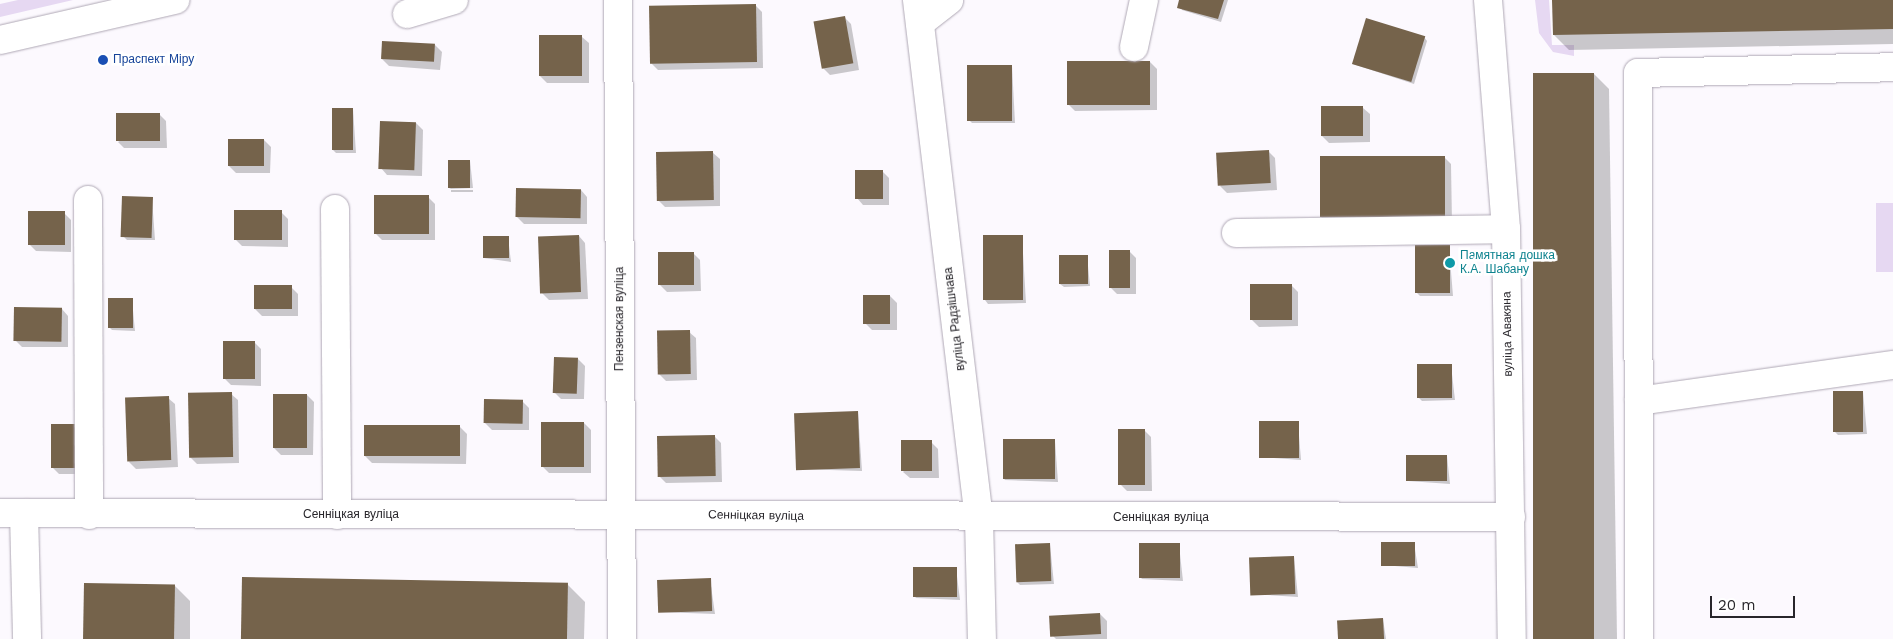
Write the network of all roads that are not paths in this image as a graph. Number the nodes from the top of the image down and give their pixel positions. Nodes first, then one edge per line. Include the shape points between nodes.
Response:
1 (175, 0) edge
2 (454, 0) edge
3 (618, 0) edge
4 (949, 0) edge
5 (1144, 0) edge
6 (1488, 0) edge
7 (919, 12) edge
8 (407, 14) dead end
9 (0, 40) edge
10 (1134, 47) dead end
11 (1893, 66) edge
12 (88, 200) dead end
13 (335, 209) dead end
14 (1506, 229) junction
15 (1236, 233) dead end
16 (1893, 366) edge
17 (1639, 402) junction
18 (12, 513) edge
19 (622, 514) junction
20 (89, 515) junction
21 (337, 515) junction
22 (1511, 517) junction
23 (979, 518) junction
24 (26, 639) edge
25 (622, 639) edge
26 (982, 639) edge
27 (1512, 639) edge
28 (1640, 639) edge

1 - 9 street
2 - 8 street
3 - 19 street, Пензенская вуліца
4 - 7 street
5 - 10 street
6 - 14 street, вуліца Авакяна
7 - 23 street, вуліца Радзішчава
11 - 17 street via 1638,73
12 - 20 street
13 - 21 street
14 - 15 street
14 - 22 street, вуліца Авакяна
16 - 17 street
17 - 28 street
18 - 20 street, Сенніцкая вуліца
18 - 24 street
19 - 21 street, Сенніцкая вуліца
19 - 23 street, Сенніцкая вуліца
19 - 25 street, Пензенская вуліца
20 - 21 street, Сенніцкая вуліца
22 - 23 street, Сенніцкая вуліца
22 - 27 street, вуліца Авакяна
23 - 26 street, вуліца Радзішчава

